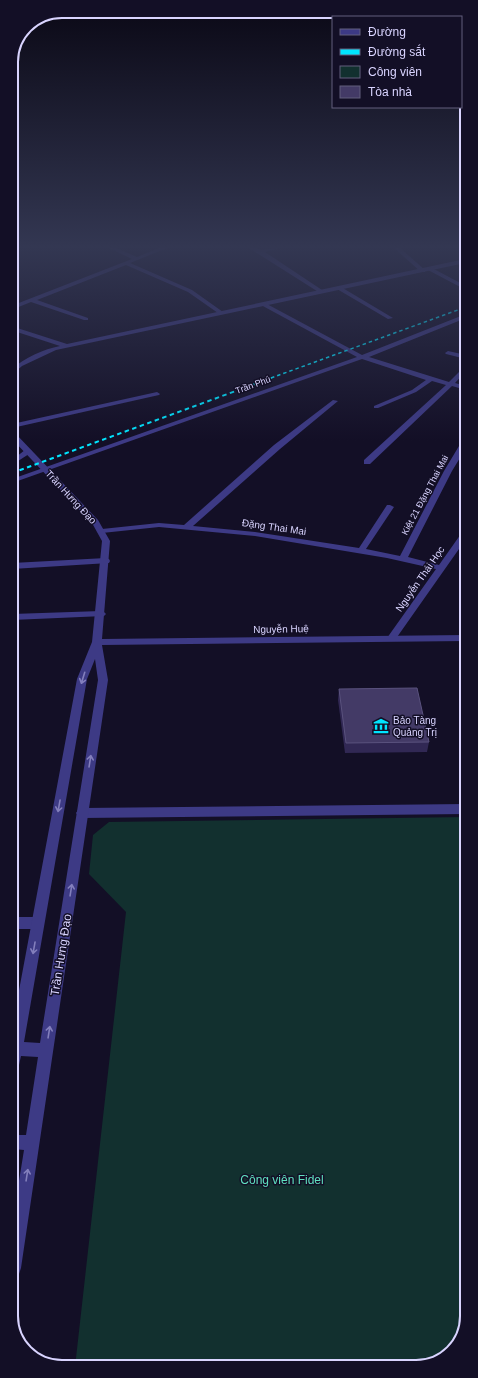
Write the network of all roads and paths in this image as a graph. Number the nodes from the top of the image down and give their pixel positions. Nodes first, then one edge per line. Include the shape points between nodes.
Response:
1 (67, 312) edge
2 (219, 312) edge
3 (277, 312) edge
4 (380, 312) edge
5 (390, 318) dead end
6 (460, 318) edge
7 (86, 319) dead end
8 (18, 330) edge
9 (67, 346) junction
10 (448, 353) dead end
11 (360, 356) junction
12 (460, 356) edge
13 (18, 368) edge
14 (460, 374) edge
15 (431, 379) junction
16 (451, 384) junction
17 (460, 386) edge
18 (157, 394) dead end
19 (335, 401) dead end
20 (376, 407) dead end
21 (18, 425) edge
22 (18, 441) edge
23 (460, 451) edge
24 (28, 452) junction
25 (18, 459) edge
26 (367, 462) dead end
27 (45, 470) junction
28 (18, 479) edge
29 (390, 507) dead end
30 (187, 527) junction
31 (102, 531) junction
32 (460, 541) edge
33 (361, 551) junction
34 (403, 559) junction
35 (106, 561) junction
36 (18, 566) edge
37 (441, 568) junction
38 (101, 614) junction
39 (18, 617) edge
40 (392, 638) junction
41 (460, 638) edge
42 (97, 642) junction
43 (460, 809) edge
44 (82, 813) junction
45 (18, 923) edge
46 (38, 923) junction
47 (18, 1038) edge
48 (18, 1049) edge
49 (46, 1050) junction
50 (18, 1142) edge
51 (32, 1143) junction
52 (18, 1235) edge

1 - 7 street
2 - 9 street
3 - 11 street
4 - 5 street
6 - 11 street, Trần Phú
8 - 9 street
9 - 13 street via 54,349
10 - 12 street
11 - 15 street
11 - 27 street, Trần Phú
14 - 16 street
15 - 16 street
15 - 20 street via 414,391
16 - 17 street
16 - 26 street
18 - 21 street
19 - 30 street via 277,447
22 - 24 street, Trần Hưng Đạo
23 - 34 street, Kiệt 21 Đặng Thai Mai
24 - 25 street
24 - 27 street, Trần Hưng Đạo
27 - 28 street, Trần Phú
27 - 31 street, Trần Hưng Đạo
29 - 33 street
30 - 31 street, Đặng Thai Mai via 159,526
30 - 33 street, Đặng Thai Mai via 255,534
31 - 35 street, Trần Hưng Đạo via 106,541
32 - 37 street, Nguyễn Thái Học
33 - 34 street, Đặng Thai Mai
34 - 37 street, Đặng Thai Mai
35 - 36 street
35 - 38 street, Trần Hưng Đạo
37 - 40 street, Nguyễn Thái Học
38 - 39 street
38 - 42 street, Trần Hưng Đạo
40 - 41 street, Nguyễn Huệ
40 - 42 street, Nguyễn Huệ
44 -> 42 street, Trần Hưng Đạo via 103,680
42 -> 46 street, Trần Hưng Đạo via 82,679
43 - 44 street
49 -> 44 street, Trần Hưng Đạo
45 - 46 street
46 -> 47 street, Trần Hưng Đạo
48 - 49 street
49 - 51 street, Trần Hưng Đạo
50 - 51 street
52 -> 51 street, Trần Hưng Đạo

